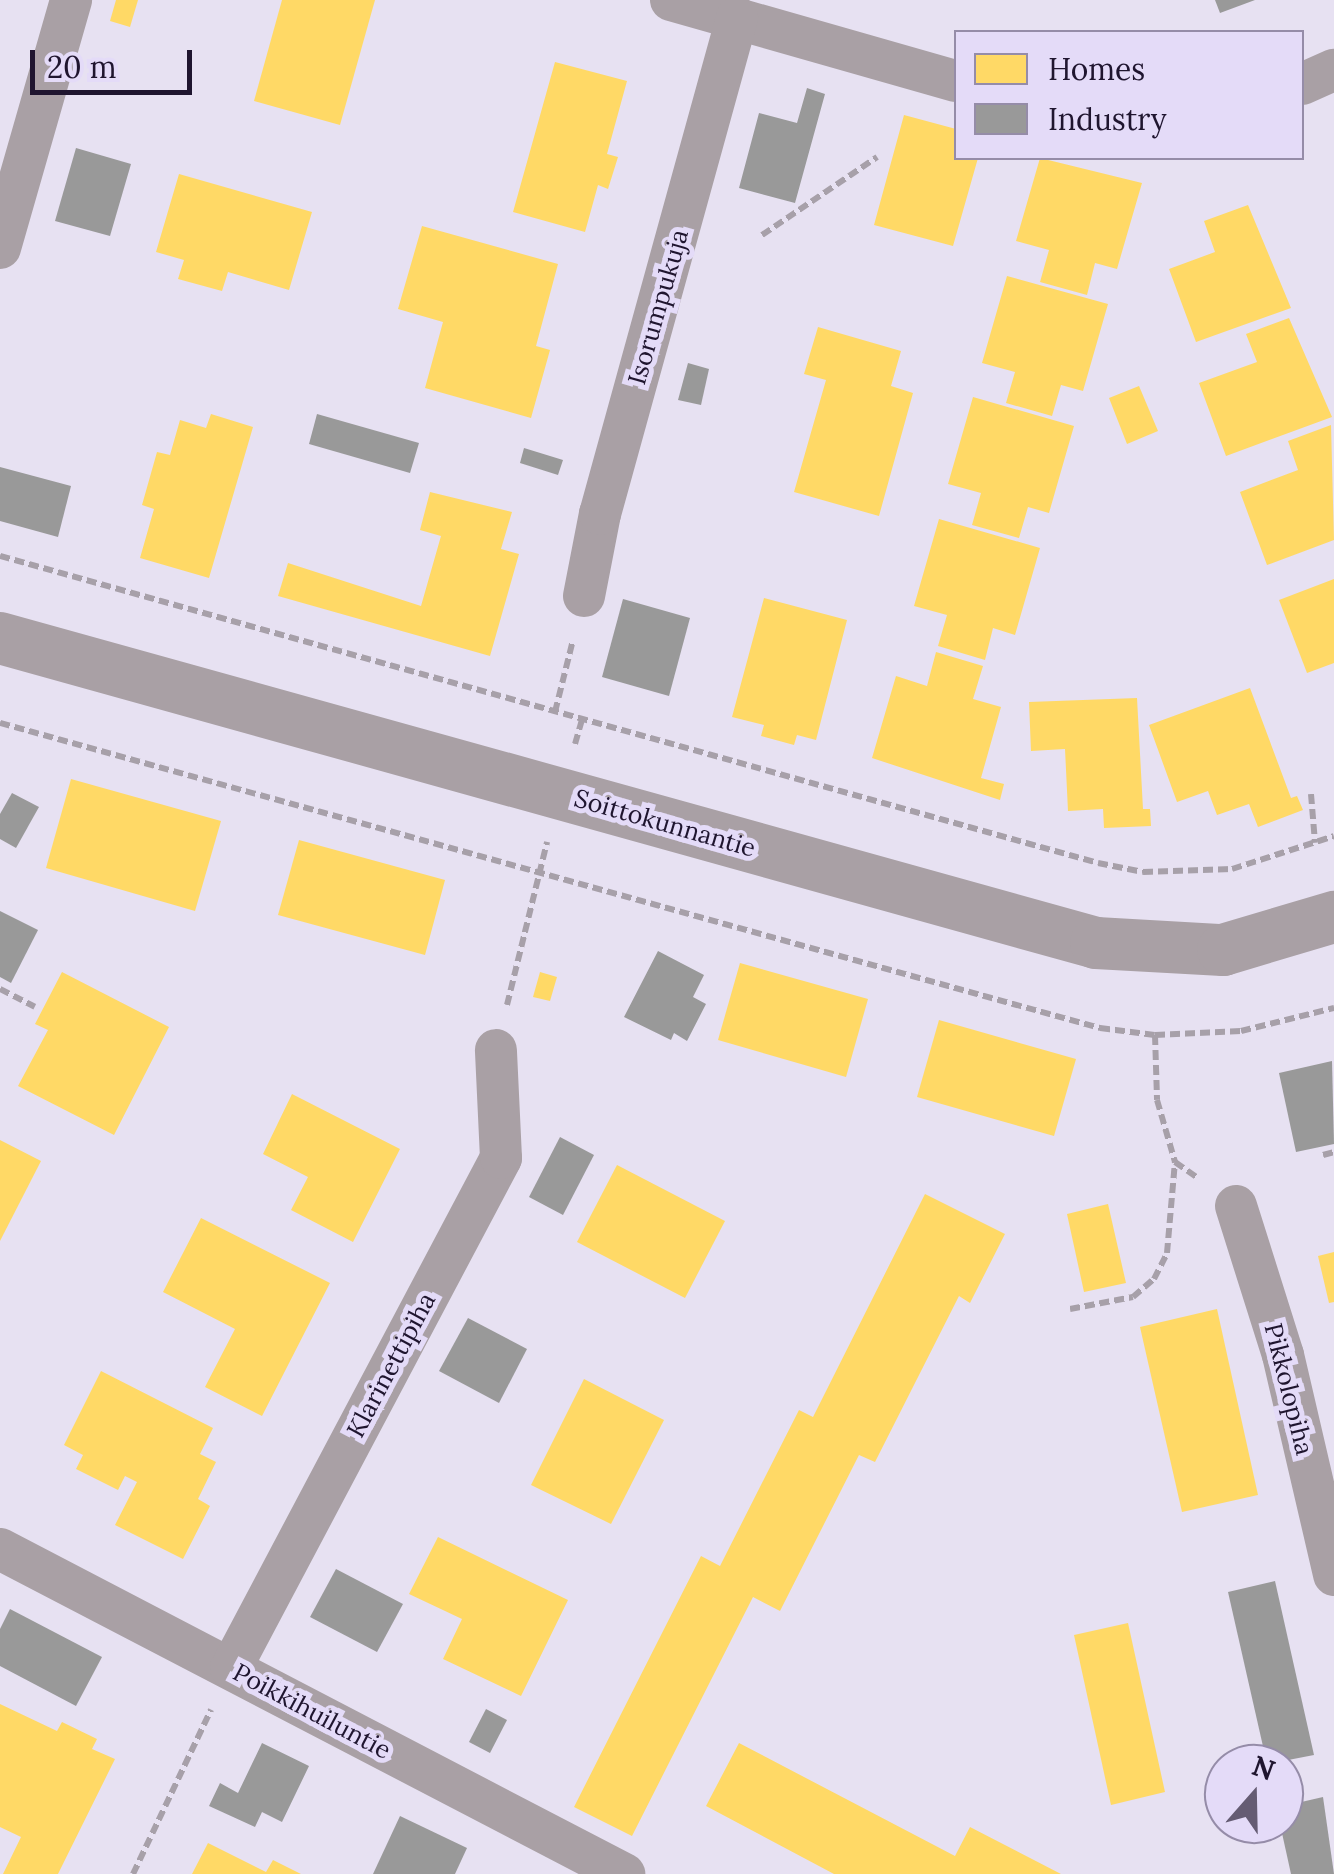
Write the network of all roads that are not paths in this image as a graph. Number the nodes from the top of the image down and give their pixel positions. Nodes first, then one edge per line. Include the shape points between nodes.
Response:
1 (71, 0) edge
2 (671, 0) edge
3 (737, 18) junction
4 (1334, 70) edge
5 (954, 80) edge
6 (1304, 83) edge
7 (0, 248) edge
8 (584, 596) road end
9 (0, 638) edge
10 (1334, 918) edge
11 (496, 1050) road end
12 (1236, 1206) road end
13 (0, 1549) edge
14 (1334, 1575) edge
15 (231, 1668) junction
16 (624, 1874) edge

1 - 7 street
2 - 3 street
3 - 5 street
3 - 8 street, Isorumpukuja via 600,514
4 - 6 street
9 - 10 street, Soittokunnantie via 1096,943 1222,950
11 - 15 street, Klarinettipiha via 500,1158
12 - 14 street, Pikkolopiha via 1283,1355
13 - 15 street, Poikkihuiluntie
15 - 16 street, Poikkihuiluntie

